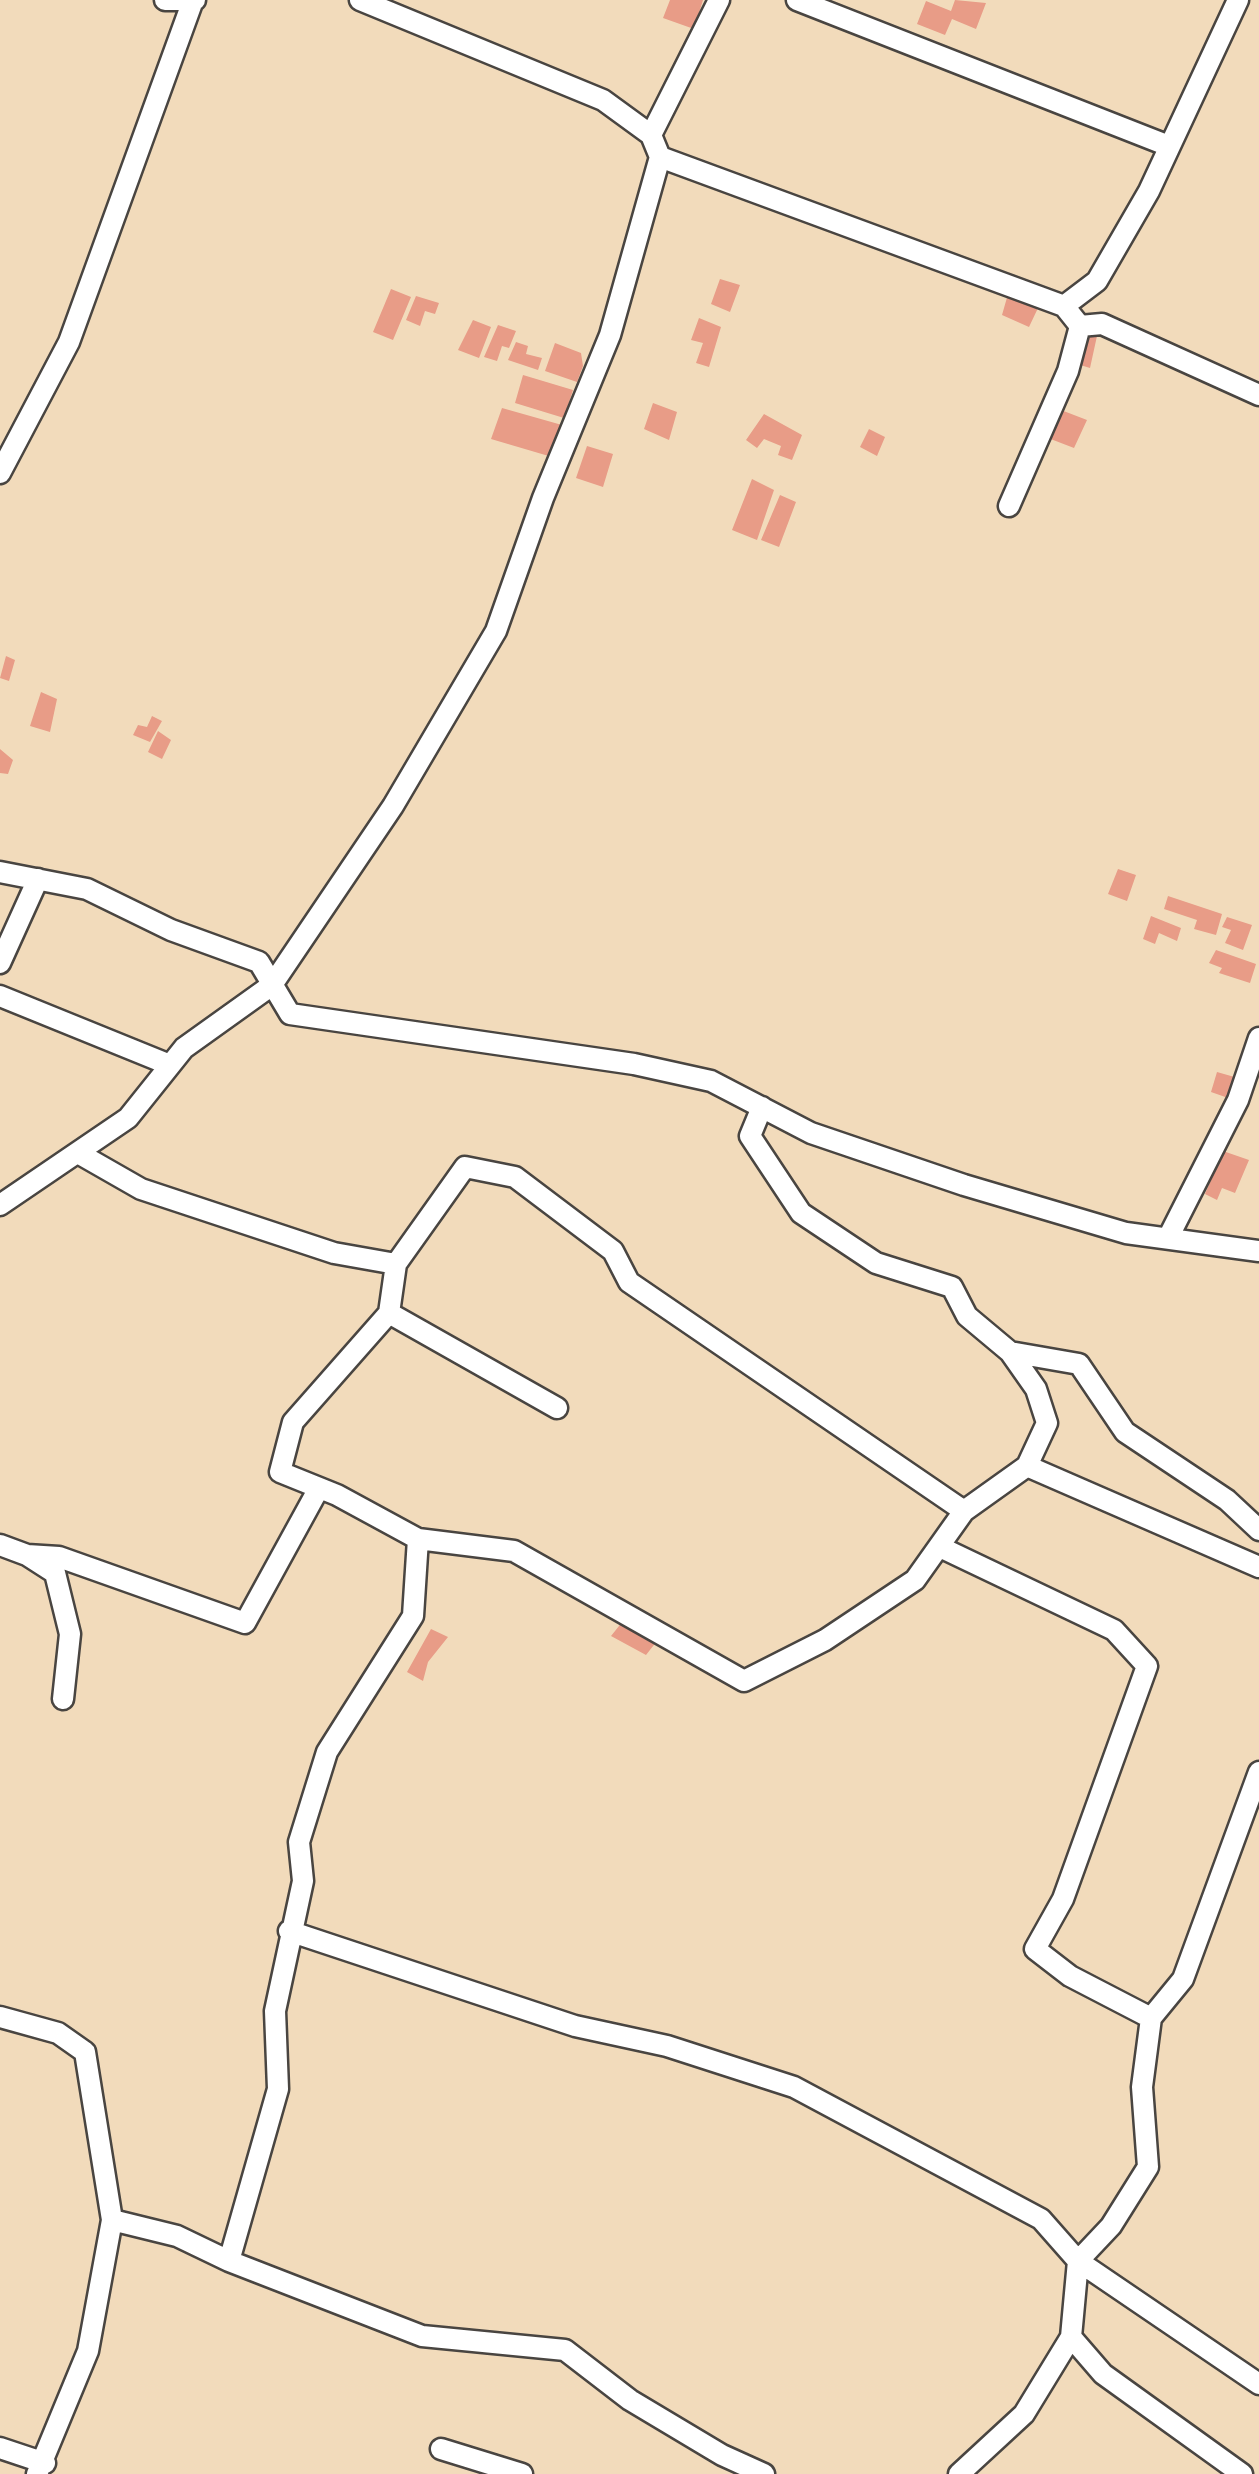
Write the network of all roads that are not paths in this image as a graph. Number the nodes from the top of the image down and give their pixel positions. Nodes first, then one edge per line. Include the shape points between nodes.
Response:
1 (165, 0) edge
2 (360, 0) edge
3 (719, 0) edge
4 (797, 0) edge
5 (1238, 0) edge
6 (194, 1) edge
7 (652, 135) junction
8 (1169, 146) junction
9 (660, 157) junction
10 (1064, 306) junction
11 (1080, 326) junction
12 (1259, 395) edge
13 (0, 473) edge
14 (1009, 506) dead end
15 (0, 872) edge
16 (38, 879) junction
17 (0, 963) edge
18 (272, 985) junction
19 (0, 996) edge
20 (1259, 1038) edge
21 (170, 1065) junction
22 (762, 1108) junction
23 (78, 1153) junction
24 (0, 1204) edge
25 (1169, 1236) junction
26 (1259, 1251) edge
27 (396, 1264) junction
28 (389, 1312) junction
29 (1010, 1352) junction
30 (558, 1408) dead end
31 (1027, 1466) junction
32 (318, 1488) junction
33 (964, 1512) junction
34 (1259, 1530) edge
35 (418, 1540) junction
36 (0, 1545) edge
37 (942, 1548) junction
38 (27, 1555) junction
39 (1259, 1567) edge
40 (63, 1699) dead end
41 (1259, 1772) edge
42 (289, 1932) junction
43 (0, 2017) edge
44 (1151, 2018) junction
45 (112, 2220) junction
46 (229, 2261) junction
47 (1078, 2262) junction
48 (1071, 2337) junction
49 (1259, 2384) edge
50 (0, 2448) edge
51 (441, 2450) dead end
52 (40, 2468) edge
53 (522, 2474) edge
54 (764, 2474) edge
55 (958, 2474) edge
56 (1242, 2474) edge

1 - 6 street
2 - 7 street via 603,100
3 - 7 street
4 - 8 street
5 - 8 street
6 - 13 street via 69,342
7 - 9 street
8 - 10 street via 1096,281
9 - 10 street
9 - 18 street via 610,336 496,631 394,806
10 - 11 street
11 - 12 street via 1102,324
11 - 14 street via 1057,401
15 - 16 street
16 - 17 street
16 - 18 street via 87,889 258,962
18 - 21 street
18 - 22 street via 290,1014 634,1064 712,1081
19 - 21 street
20 - 25 street via 1238,1100
21 - 23 street via 128,1118
22 - 25 street via 812,1134 964,1185 1126,1233
22 - 29 street via 750,1136 801,1213 876,1263 952,1287 967,1316
23 - 24 street
23 - 27 street via 141,1189 334,1253
25 - 26 street
27 - 28 street
27 - 33 street via 464,1166 514,1177 613,1250 629,1282
28 - 30 street
28 - 32 street via 293,1422 280,1472
29 - 31 street via 1036,1388 1046,1422
29 - 34 street via 1079,1364 1126,1432 1227,1500
31 - 33 street
31 - 39 street
32 - 35 street
32 - 38 street via 245,1622 59,1557
33 - 37 street
35 - 37 street via 514,1551 744,1682 826,1640 900,1590
35 - 42 street via 413,1616 327,1752 299,1842 303,1882
36 - 38 street
37 - 44 street via 1114,1630 1147,1666 1063,1899 1035,1948 1070,1976
38 - 40 street via 54,1572 70,1634
41 - 44 street via 1183,1979
42 - 46 street via 275,2011 278,2089
42 - 47 street via 575,2026 667,2046 794,2087 1041,2219
43 - 45 street via 58,2033 85,2052
44 - 47 street via 1142,2087 1148,2167 1111,2226
45 - 46 street via 178,2236
45 - 52 street via 88,2351
46 - 54 street via 422,2336 565,2350 630,2400
47 - 48 street
47 - 49 street
48 - 55 street via 1024,2414
48 - 56 street via 1104,2374
50 - 52 street
51 - 53 street

